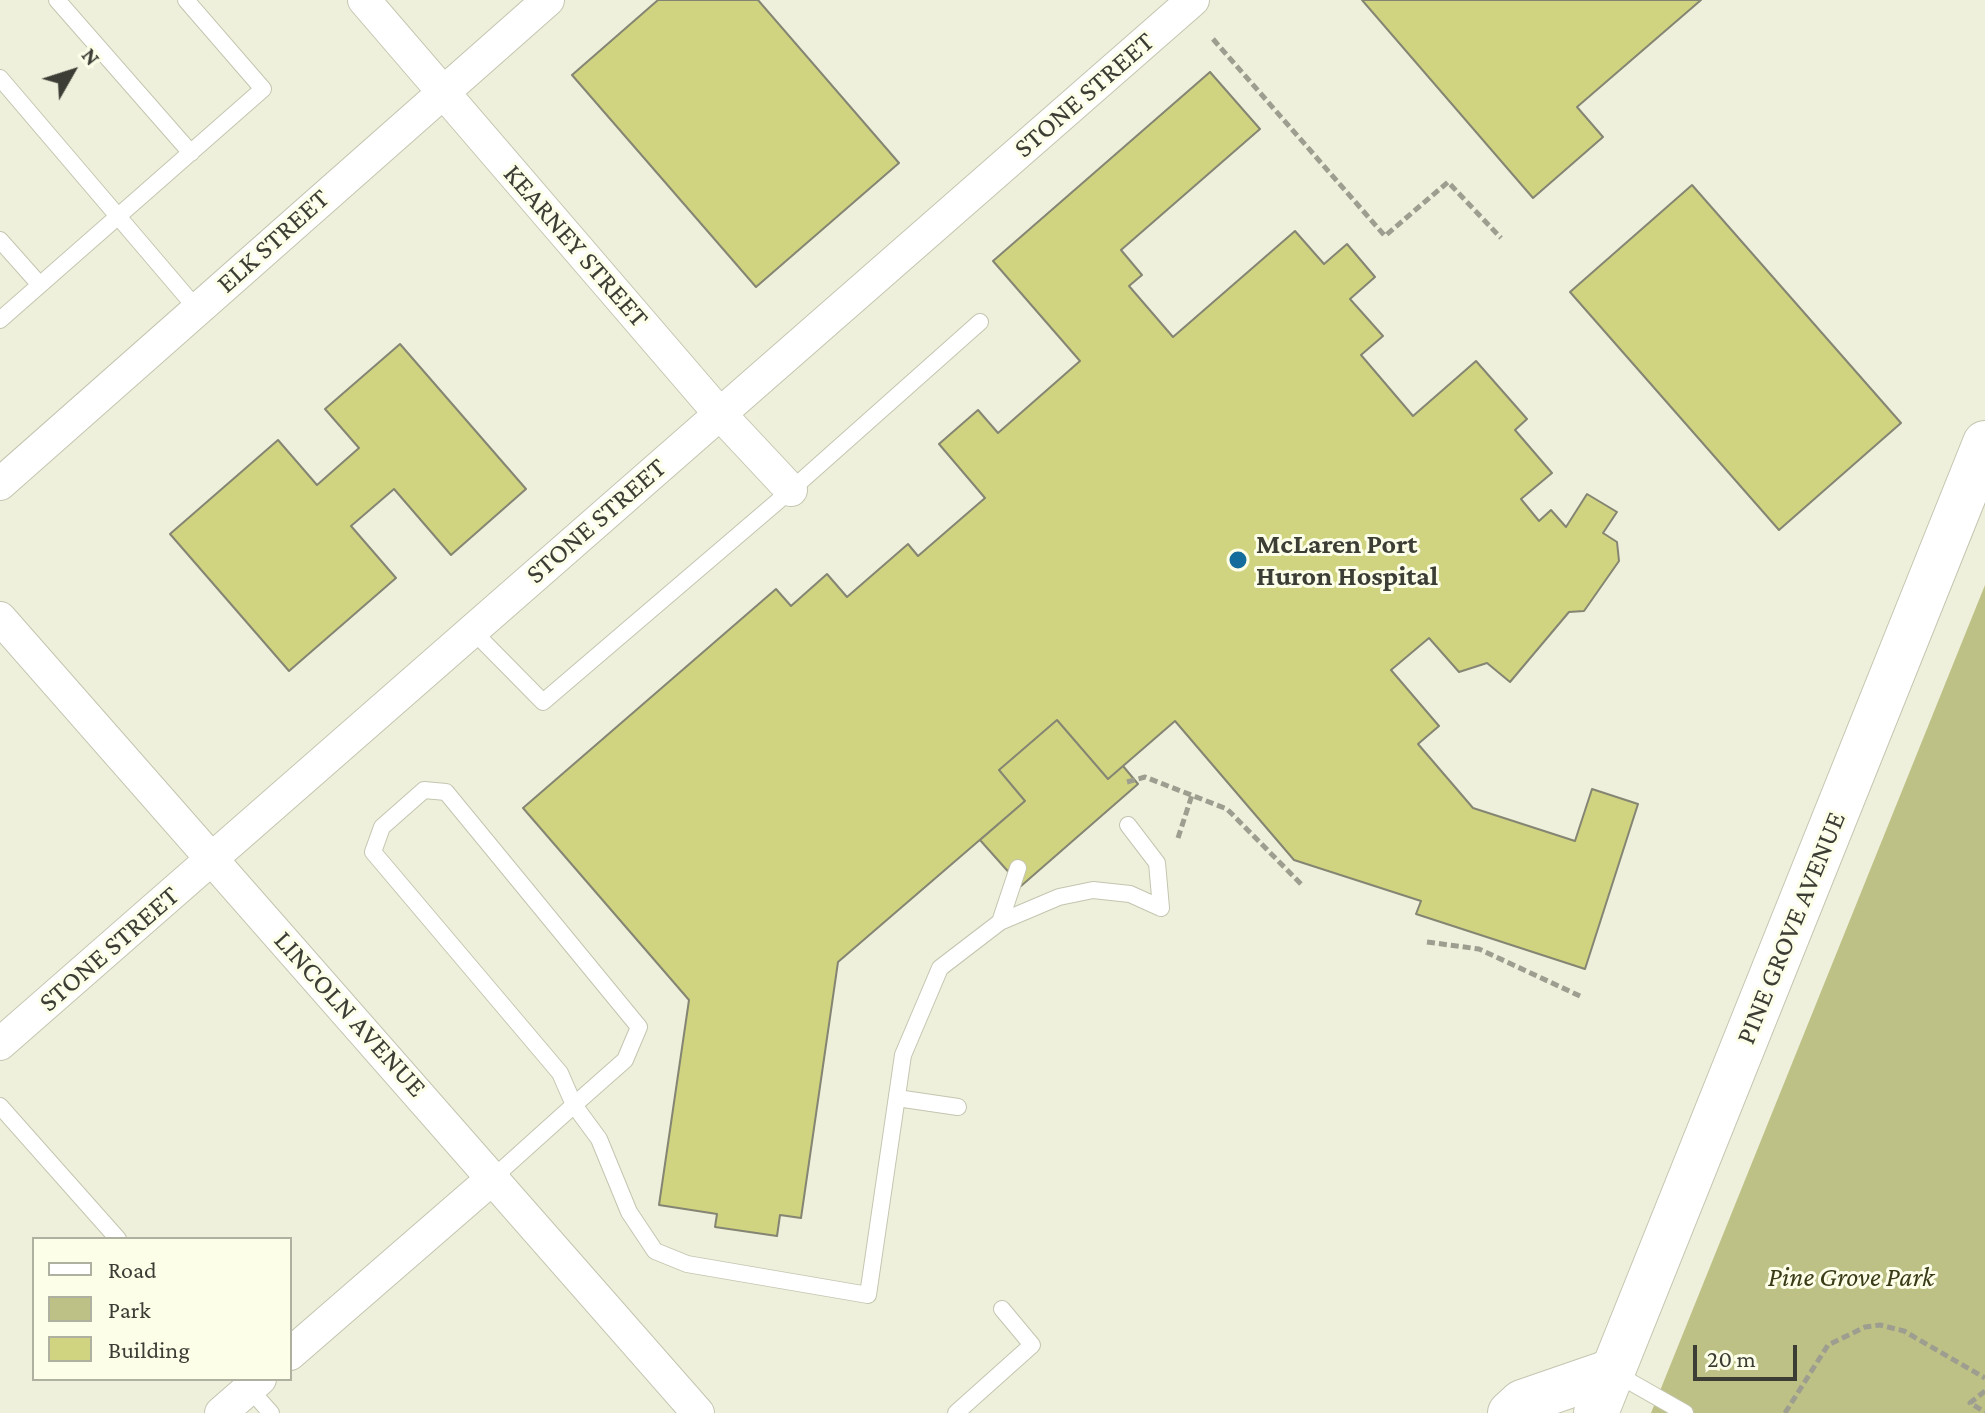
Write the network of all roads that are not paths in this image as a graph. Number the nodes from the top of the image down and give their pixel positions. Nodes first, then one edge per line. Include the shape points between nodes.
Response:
1 (57, 0) edge
2 (186, 0) edge
3 (364, 0) edge
4 (548, 0) edge
5 (1193, 0) edge
6 (0, 78) edge
7 (443, 90) junction
8 (191, 153) junction
9 (120, 215) junction
10 (0, 240) edge
11 (40, 285) junction
12 (197, 309) junction
13 (0, 320) edge
14 (980, 322) dead end
15 (719, 413) junction
16 (1985, 443) edge
17 (0, 484) edge
18 (791, 490) junction
19 (0, 618) edge
20 (472, 630) junction
21 (1128, 825) dead end
22 (212, 859) junction
23 (1018, 868) dead end
24 (1000, 922) junction
25 (0, 1044) edge
26 (897, 1098) junction
27 (574, 1105) junction
28 (0, 1106) edge
29 (958, 1107) dead end
30 (494, 1177) junction
31 (116, 1237) edge
32 (1002, 1309) dead end
33 (292, 1352) edge
34 (1612, 1371) junction
35 (250, 1382) edge
36 (221, 1413) edge
37 (271, 1413) edge
38 (698, 1413) edge
39 (956, 1413) edge
40 (1510, 1413) edge
41 (1596, 1413) edge
42 (1685, 1413) edge

1 - 8 lane
2 - 8 lane via 263,89
3 - 7 street, KEARNEY STREET
4 - 7 street, ELK STREET
5 - 15 street, STONE STREET
6 - 9 lane
7 - 12 street, ELK STREET
7 - 15 street, KEARNEY STREET
8 - 9 lane
9 - 11 lane
9 - 12 lane
10 - 11 lane
11 - 13 lane
12 - 17 street, ELK STREET
14 - 18 lane
15 - 18 street, KEARNEY STREET
15 - 20 street, STONE STREET
16 - 34 main road, PINE GROVE AVENUE
18 - 20 lane via 543,702
19 - 22 street, LINCOLN AVENUE
20 - 22 street, STONE STREET
21 - 24 lane via 1157,863 1161,908 1130,894 1093,890 1059,897
22 - 25 street, STONE STREET
22 - 30 street, LINCOLN AVENUE
23 - 24 lane
24 - 26 lane via 940,968 903,1055
26 - 27 lane via 868,1295 687,1264 655,1251 629,1212 599,1139
26 - 29 lane
27 - 27 lane via 625,1060 639,1027 446,792 424,790 382,827 373,852 560,1073
27 - 30 lane
28 - 31 lane
30 - 33 street
30 - 38 street, LINCOLN AVENUE
32 - 39 lane via 1032,1345
34 - 40 main road via 1522,1402
34 - 41 main road, PINE GROVE AVENUE
34 - 42 lane
35 - 36 street
35 - 37 lane

